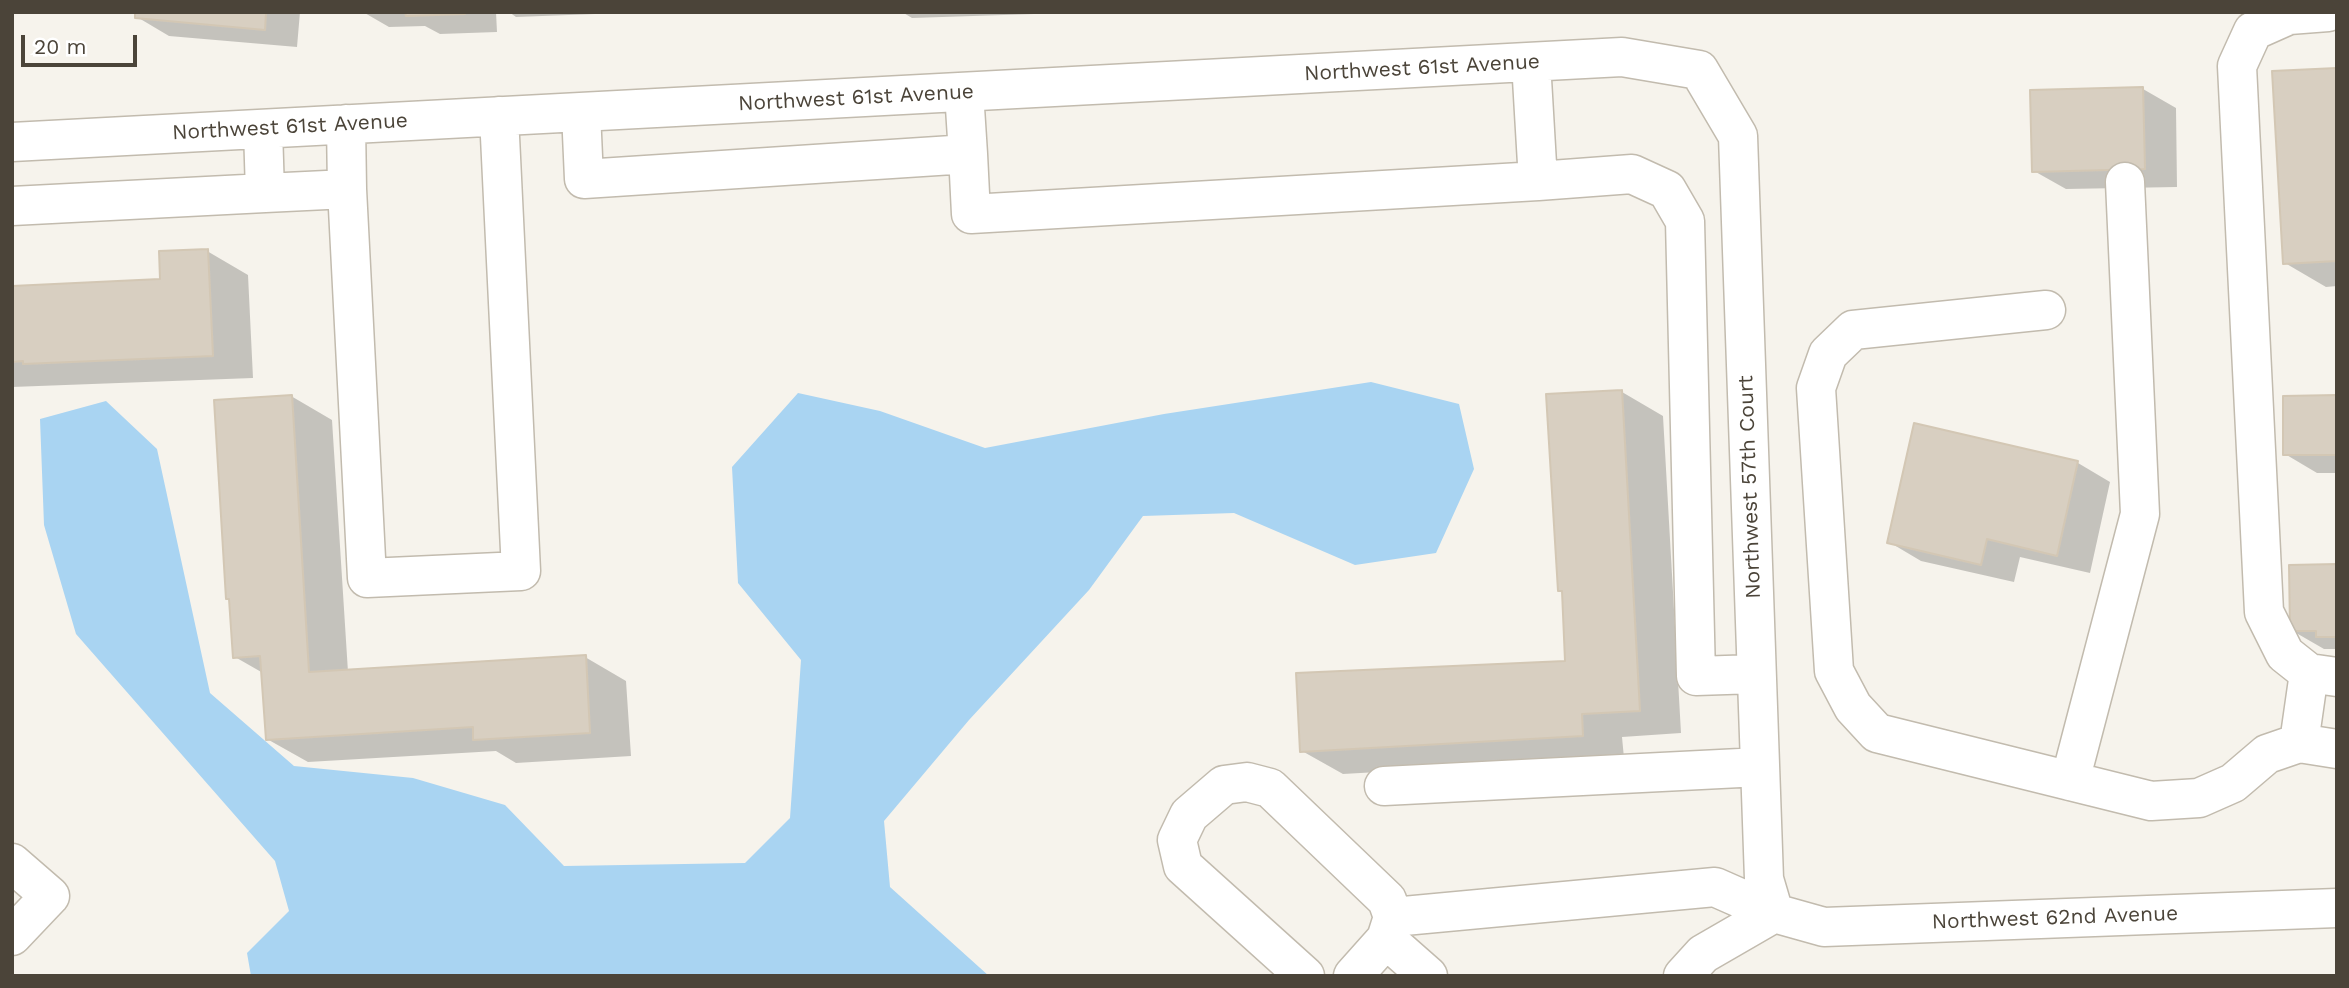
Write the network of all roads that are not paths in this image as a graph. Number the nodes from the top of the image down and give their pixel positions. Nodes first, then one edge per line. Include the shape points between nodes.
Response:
1 (2328, 12) edge
2 (1531, 62) junction
3 (1699, 70) joint
4 (964, 92) junction
5 (581, 112) junction
6 (499, 116) junction
7 (346, 124) junction
8 (263, 129) junction
9 (12, 142) edge
10 (968, 154) junction
11 (1538, 181) junction
12 (2125, 181) dead end
13 (347, 189) junction
14 (265, 193) junction
15 (12, 206) edge
16 (2046, 310) dead end
17 (1756, 674) junction
18 (2323, 675) edge
19 (2299, 743) junction
20 (2337, 749) edge
21 (1760, 767) junction
22 (2070, 781) junction
23 (1384, 786) dead end
24 (12, 863) edge
25 (2337, 908) edge
26 (1774, 913) junction
27 (1389, 928) junction
28 (12, 936) edge
29 (1305, 976) edge
30 (1353, 976) edge
31 (1428, 976) edge
32 (1683, 976) edge

1 - 18 lane via 2289,15 2253,31 2237,66 2264,612 2285,654
2 - 3 lane, Northwest 61st Avenue via 1622,57
2 - 4 lane, Northwest 61st Avenue
2 - 11 lane
3 - 17 lane, Northwest 57th Court via 1738,136
4 - 5 lane, Northwest 61st Avenue
4 - 10 lane
5 - 6 lane, Northwest 61st Avenue
5 - 10 lane via 584,179
6 - 7 lane, Northwest 61st Avenue
6 - 13 lane via 521,571 367,578
7 - 8 lane, Northwest 61st Avenue
7 - 13 lane
8 - 9 lane, Northwest 61st Avenue
8 - 14 lane
10 - 11 lane via 971,214
11 - 17 lane via 1632,174 1667,190 1685,221 1696,676
12 - 22 lane via 2140,514
13 - 14 lane
14 - 15 lane
16 - 22 lane via 1853,330 1828,354 1816,388 1834,671 1853,707 1877,733
17 - 21 lane, Northwest 57th Court
18 - 19 lane
19 - 20 lane
19 - 22 lane via 2267,754 2233,783 2199,798 2151,801
21 - 23 lane
21 - 26 lane, Northwest 57th Court via 1764,880
24 - 28 lane via 50,896
25 - 26 lane, Northwest 62nd Avenue via 1824,927
26 - 27 lane, Northwest 62nd Avenue via 1715,887
26 - 32 lane via 1703,954
27 - 29 lane via 1387,900 1270,788 1247,782 1224,785 1189,815 1177,840 1183,866
27 - 30 lane
27 - 31 lane

